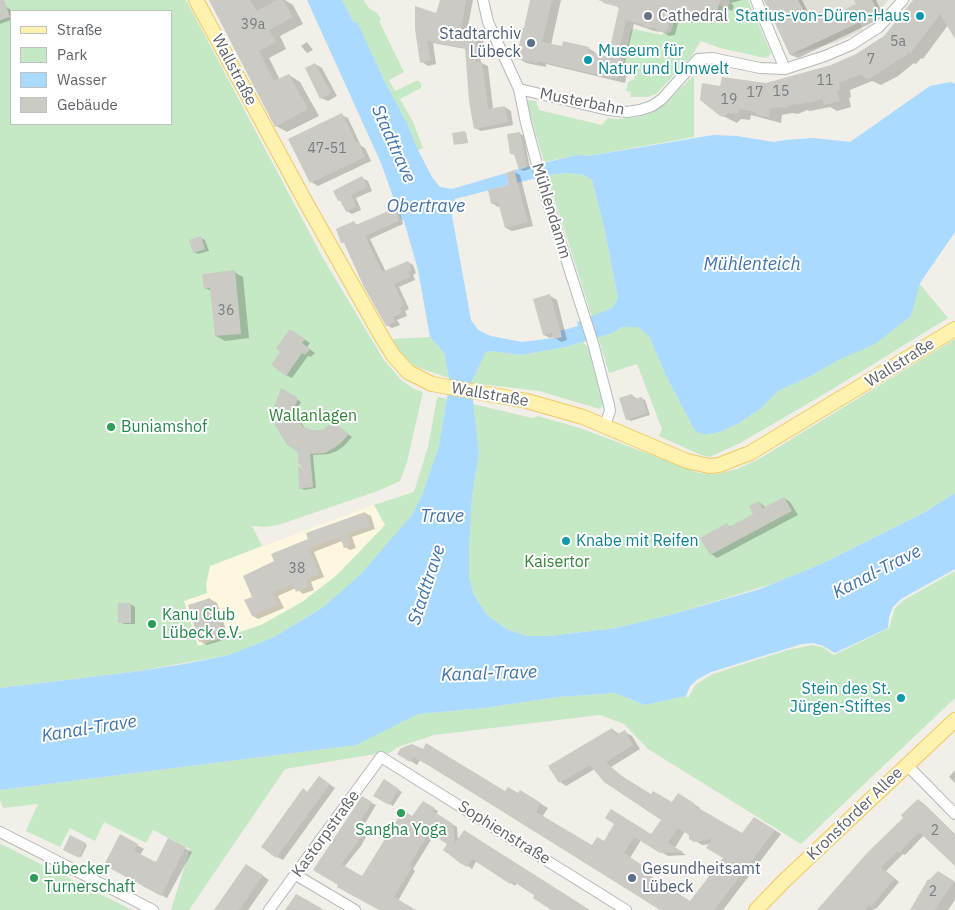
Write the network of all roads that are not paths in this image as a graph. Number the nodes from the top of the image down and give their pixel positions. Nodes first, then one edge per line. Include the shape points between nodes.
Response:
1 (196, 0) edge
2 (483, 0) edge
3 (756, 0) edge
4 (903, 0) edge
5 (785, 69) junction
6 (519, 89) junction
7 (955, 329) edge
8 (606, 425) junction
9 (955, 720) edge
10 (381, 757) joint
11 (907, 765) junction
12 (955, 814) edge
13 (0, 832) edge
14 (296, 875) junction
15 (153, 910) edge
16 (269, 910) edge
17 (355, 910) edge
18 (626, 910) edge
19 (756, 910) edge

1 - 8 main road, Wallstraße via 383,339 408,372 432,384 527,401
2 - 6 street, Mühlendamm via 488,22
3 - 5 street
4 - 5 street, Musterbahn via 879,27 851,45
5 - 6 street, Musterbahn via 712,58 698,59 662,99 652,106 627,112
6 - 8 street, Mühlendamm via 541,178 609,405
7 - 8 main road, Wallstraße via 750,454 719,465 687,461
9 - 11 main road, Kronsforder Allee
10 - 14 street, Kastorpstraße
10 - 18 street, Sophienstraße
11 - 12 street
11 - 19 main road, Kronsforder Allee
13 - 15 street
14 - 16 street, Kastorpstraße
14 - 17 street

